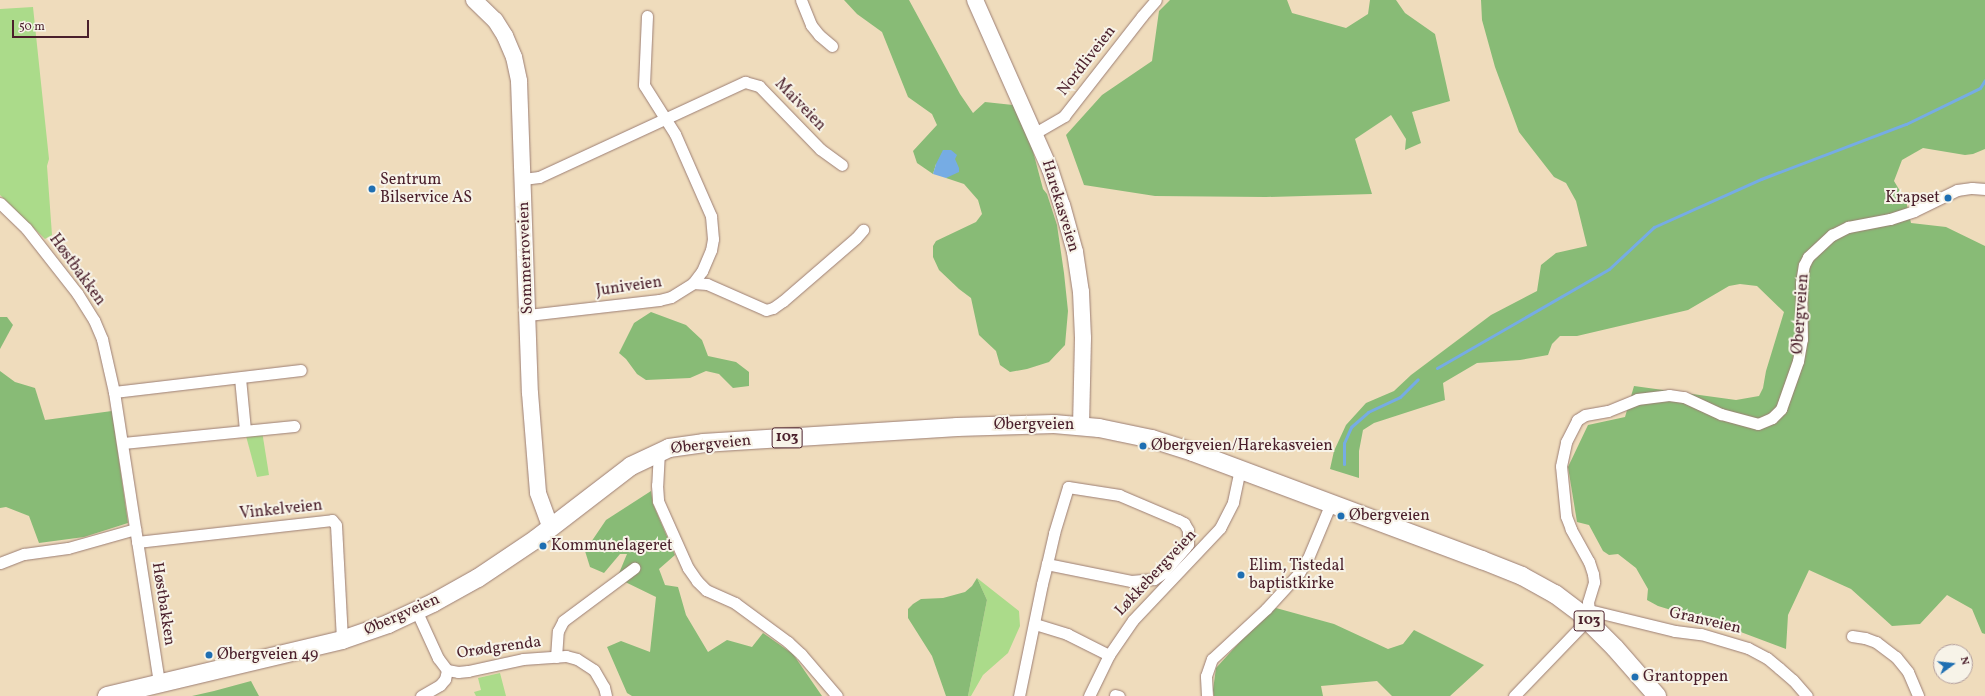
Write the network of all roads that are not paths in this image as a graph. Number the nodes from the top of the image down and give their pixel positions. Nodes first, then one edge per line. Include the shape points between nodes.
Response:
1 (474, 0) edge
2 (801, 0) edge
3 (975, 0) edge
4 (1156, 0) edge
5 (647, 16) dead end
6 (832, 46) dead end
7 (666, 118) junction
8 (1035, 133) junction
9 (842, 165) dead end
10 (523, 179) junction
11 (1985, 189) edge
12 (0, 203) edge
13 (863, 230) dead end
14 (693, 283) junction
15 (528, 315) junction
16 (301, 370) dead end
17 (240, 378) junction
18 (114, 392) junction
19 (1081, 425) junction
20 (294, 426) dead end
21 (245, 430) junction
22 (122, 443) junction
23 (660, 451) junction
24 (1240, 470) junction
25 (1331, 503) junction
26 (551, 528) junction
27 (135, 529) junction
28 (138, 542) junction
29 (0, 564) edge
30 (1047, 564) junction
31 (634, 568) dead end
32 (416, 610) junction
33 (1586, 614) junction
34 (1035, 624) junction
35 (1852, 636) dead end
36 (342, 640) junction
37 (1109, 655) junction
38 (556, 657) junction
39 (447, 670) junction
40 (159, 684) junction
41 (107, 696) edge
42 (421, 696) edge
43 (606, 696) edge
44 (837, 696) edge
45 (1019, 696) edge
46 (1089, 696) edge
47 (1207, 696) edge
48 (1514, 696) edge
49 (1657, 696) edge
50 (1808, 696) edge
51 (1918, 696) edge

1 - 10 street, Sommerroveien via 495,20 506,36 514,57 519,80
2 - 6 street via 811,25
3 - 8 street, Harekasveien
4 - 8 street, Nordliveien via 1064,116
5 - 7 street via 644,85
7 - 9 street, Maiveien via 745,82 752,83 764,90 820,149
7 - 10 street, Maiveien via 539,177
7 - 14 street via 711,216 711,250 702,271
8 - 19 street, Harekasveien via 1062,206 1075,252 1084,338
10 - 15 street, Sommerroveien
11 - 33 street, Øbergveien via 1957,190 1896,217 1848,227 1832,235 1812,253 1804,265 1801,283 1802,339 1798,361 1781,409 1772,418 1758,424 1721,414 1684,397 1669,394 1637,399 1608,411 1585,415 1577,420 1566,442 1561,466 1566,516 1593,574 1594,582
12 - 18 street, Høstbakken via 46,251 94,320 108,358
13 - 14 street via 783,302 773,308 766,310 707,284
14 - 15 street, Juniveien via 671,297 659,300
15 - 26 street, Sommerroveien via 530,393 538,493
16 - 17 street
17 - 18 street
17 - 21 street
18 - 22 street, Høstbakken
19 - 23 main road, Øbergveien / 103 via 957,427 703,443
19 - 24 main road, Øbergveien / 103 via 1152,440
20 - 21 street
21 - 22 street
22 - 27 street, Høstbakken
23 - 26 main road, Øbergveien / 103 via 631,466
23 - 44 street, Øbergveien via 658,501 688,568 697,581 706,590 735,603 788,642
24 - 25 main road, Øbergveien / 103
24 - 37 street, Løkkebergveien via 1233,502 1220,528 1133,620
25 - 33 main road, Øbergveien / 103 via 1503,568 1540,586
25 - 47 street via 1299,573 1266,609 1212,659 1206,676
26 - 32 main road, Øbergveien / 103 via 478,578
27 - 28 street, Høstbakken
27 - 29 street via 68,548 24,554
28 - 36 street, Vinkelveien via 332,520 336,524
28 - 40 street, Høstbakken
30 - 30 street via 1068,486 1119,495 1184,523 1188,530 1188,544 1185,548 1163,573 1150,580 1139,582 1116,579
30 - 34 street
31 - 38 street, Orødgrenda via 563,621 558,631
32 - 36 main road, Øbergveien / 103 via 388,624
32 - 39 street, Orødgrenda via 438,658
33 - 48 street
33 - 49 main road, Øbergveien / 103
33 - 50 street, Granveien via 1701,634 1748,648 1767,658
34 - 37 street via 1067,634
34 - 45 street
35 - 51 street via 1876,642 1896,657 1908,672
36 - 40 main road, Øbergveien / 103
37 - 46 street, Løkkebergveien
38 - 39 street, Orødgrenda via 523,659 468,671
38 - 43 street, Orødgrenda via 577,659 588,664 600,678
39 - 42 street, Orødgrenda via 440,685
40 - 41 main road, Øbergveien / 103

